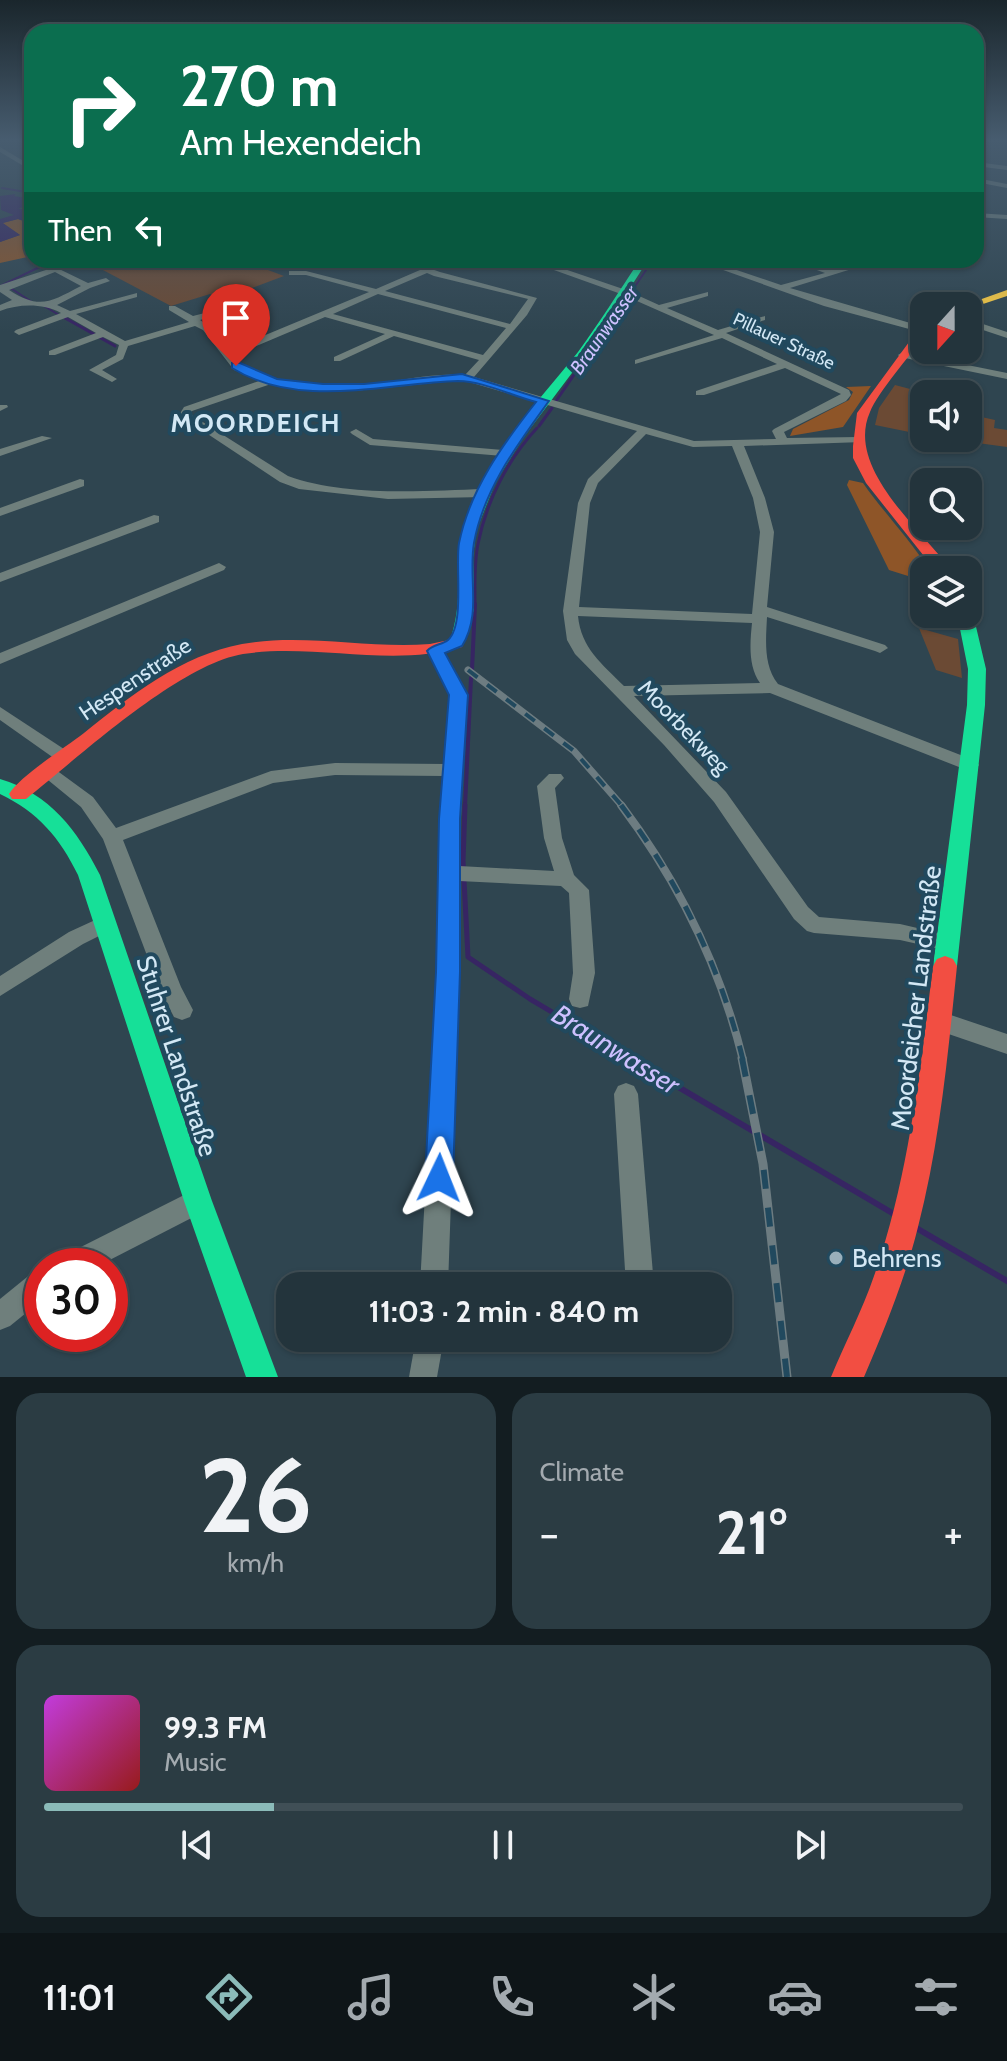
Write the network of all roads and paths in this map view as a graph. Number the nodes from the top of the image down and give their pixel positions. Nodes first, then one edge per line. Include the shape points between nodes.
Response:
1 (984, 216) edge
2 (1007, 217) edge
3 (422, 268) edge
4 (552, 268) edge
5 (639, 268) edge
6 (722, 268) edge
7 (819, 268) edge
8 (851, 268) edge
9 (428, 270) junction
10 (292, 273) dead end
11 (834, 273) junction
12 (106, 281) dead end
13 (87, 286) junction
14 (5, 287) edge
15 (782, 288) junction
16 (377, 292) junction
17 (1007, 293) edge
18 (625, 294) junction
19 (705, 294) dead end
20 (134, 295) dead end
21 (20, 300) junction
22 (982, 301) edge
23 (48, 305) junction
24 (237, 306) dead end
25 (0, 308) edge
26 (172, 308) dead end
27 (658, 308) junction
28 (324, 314) junction
29 (69, 315) junction
30 (762, 318) dead end
31 (196, 321) junction
32 (910, 326) edge
33 (512, 327) junction
34 (982, 327) edge
35 (19, 332) dead end
36 (394, 333) junction
37 (720, 334) junction
38 (99, 335) junction
39 (1007, 335) edge
40 (124, 344) junction
41 (910, 347) edge
42 (52, 353) dead end
43 (229, 354) junction
44 (903, 355) junction
45 (484, 358) junction
46 (337, 359) dead end
47 (639, 362) dead end
48 (784, 365) junction
49 (1007, 376) edge
50 (468, 378) junction
51 (112, 379) dead end
52 (270, 381) junction
53 (700, 393) dead end
54 (543, 401) junction
55 (643, 431) junction
56 (356, 432) dead end
57 (46, 438) dead end
58 (782, 440) junction
59 (737, 444) junction
60 (859, 445) junction
61 (0, 453) edge
62 (503, 453) junction
63 (80, 483) dead end
64 (484, 493) junction
65 (0, 512) edge
66 (154, 519) dead end
67 (932, 556) edge
68 (219, 567) dead end
69 (0, 578) edge
70 (570, 611) junction
71 (761, 615) junction
72 (968, 628) edge
73 (880, 648) dead end
74 (437, 651) junction
75 (0, 659) edge
76 (772, 688) junction
77 (619, 691) junction
78 (0, 712) edge
79 (64, 757) junction
80 (970, 765) junction
81 (454, 770) junction
82 (46, 771) junction
83 (555, 778) dead end
84 (0, 786) edge
85 (19, 794) junction
86 (112, 837) junction
87 (448, 873) junction
88 (566, 879) junction
89 (106, 923) junction
90 (949, 943) junction
91 (0, 987) edge
92 (580, 999) dead end
93 (182, 1010) dead end
94 (939, 1021) junction
95 (1007, 1044) edge
96 (626, 1094) dead end
97 (198, 1201) junction
98 (105, 1248) edge
99 (435, 1272) edge
100 (639, 1272) edge
101 (24, 1297) edge
102 (0, 1316) edge
103 (427, 1352) edge
104 (262, 1377) edge
105 (423, 1377) edge
106 (847, 1377) edge

1 - 2 street
3 - 9 street
4 - 18 street, Pillauer Straße
5 - 18 main road
6 - 15 street
7 - 11 street
8 - 11 street
9 - 16 street
9 - 33 street via 533,298
10 - 16 street
11 - 15 street
12 - 13 street
13 - 14 street via 55,269
13 - 23 street
14 - 21 street
15 - 32 street
16 - 28 street
16 - 33 street
17 - 22 main road
18 - 27 street, Pillauer Straße
18 - 54 main road
19 - 27 street
20 - 29 street
21 - 23 street
21 - 25 street
23 - 29 street
24 - 31 street
26 - 31 street
27 - 37 street, Pillauer Straße
28 - 36 street
28 - 43 street
29 - 35 street
29 - 38 street
30 - 37 street
31 - 40 street
31 - 43 street
33 - 45 street
34 - 39 street
36 - 45 street
36 - 46 street
37 - 47 street
37 - 48 street, Pillauer Straße
38 - 40 street
38 - 42 street
40 - 51 street via 120,357 94,370
41 - 44 main road
43 - 52 street via 242,370
44 - 49 street
44 - 60 main road via 863,413
45 - 50 street
48 - 53 street
48 - 58 street, Pillauer Straße via 846,395 778,431
50 - 52 street via 348,388
50 - 54 street
52 - 64 street via 188,409 184,415 303,486 388,495
54 - 55 street
54 - 62 main road
55 - 59 street via 693,444
55 - 70 street, Moorbekweg via 587,493
56 - 62 street via 370,442
57 - 61 street
58 - 59 street
58 - 60 street
59 - 71 street via 767,532
60 - 67 main road via 873,483
62 - 64 main road
63 - 65 street
64 - 74 main road via 467,543 464,624 456,643
66 - 69 street
68 - 75 street
70 - 71 street
70 - 77 street, Moorbekweg via 583,654
71 - 73 street
71 - 76 street via 759,667 761,678
72 - 80 main road, Moordeicher Landstraße via 977,669
74 - 79 main road, Hespenstraße via 266,647 223,652 189,666
74 - 81 street via 458,695
76 - 77 street
76 - 80 street
77 - 90 street, Moorbekweg via 720,797 814,925 926,935
78 - 79 street
79 - 82 main road, Hespenstraße
80 - 90 main road, Moordeicher Landstraße
81 - 86 street via 285,774
81 - 87 street
82 - 85 main road, Hespenstraße
82 - 86 street via 87,802
83 - 88 street via 546,786 553,838
84 - 85 main road, Stuhrer Landstraße
85 - 89 main road, Stuhrer Landstraße via 48,809 63,825
86 - 93 street
87 - 88 street
87 - 99 street
88 - 92 street via 579,890 584,973
89 - 91 street
89 - 97 main road, Stuhrer Landstraße
90 - 94 main road, Moordeicher Landstraße
94 - 95 street
94 - 106 main road, Moordeicher Landstraße via 904,1240 884,1301
96 - 100 street
97 - 98 street
97 - 104 main road, Stuhrer Landstraße
101 - 102 street
103 - 105 street

